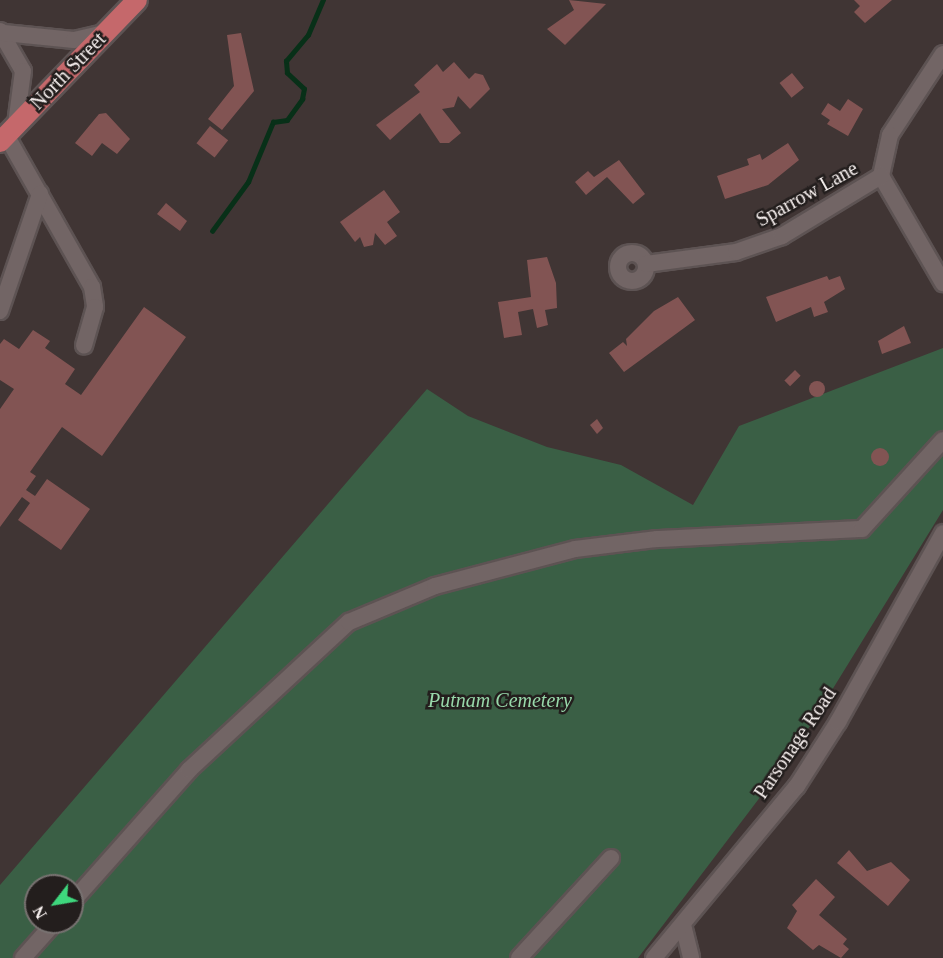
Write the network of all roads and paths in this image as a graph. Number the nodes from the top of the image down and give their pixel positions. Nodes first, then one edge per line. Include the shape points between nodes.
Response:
1 (137, 0) edge
2 (2, 32) edge
3 (105, 33) junction
4 (943, 54) edge
5 (8, 134) edge
6 (881, 176) junction
7 (40, 194) junction
8 (646, 264) dead end
9 (943, 283) edge
10 (0, 311) edge
11 (84, 345) dead end
12 (943, 440) edge
13 (943, 533) edge
14 (611, 858) dead end
15 (84, 888) edge
16 (683, 925) junction
17 (44, 934) edge
18 (23, 958) edge
19 (519, 958) edge
20 (654, 958) edge
21 (691, 958) edge

1 - 3 main road, North Street
2 - 3 street via 74,40
2 - 5 street via 23,71
3 - 5 main road, North Street
4 - 6 street via 890,135
5 - 7 street
6 - 8 street, Sparrow Lane via 782,236 736,252
6 - 9 street
7 - 10 street
7 - 11 street via 92,287 95,307
12 - 15 street via 862,530 657,539 575,549 435,586 349,622 189,770
13 - 16 street, Parsonage Road via 806,772
14 - 19 street
16 - 20 street, Parsonage Road
16 - 21 street
17 - 18 street

